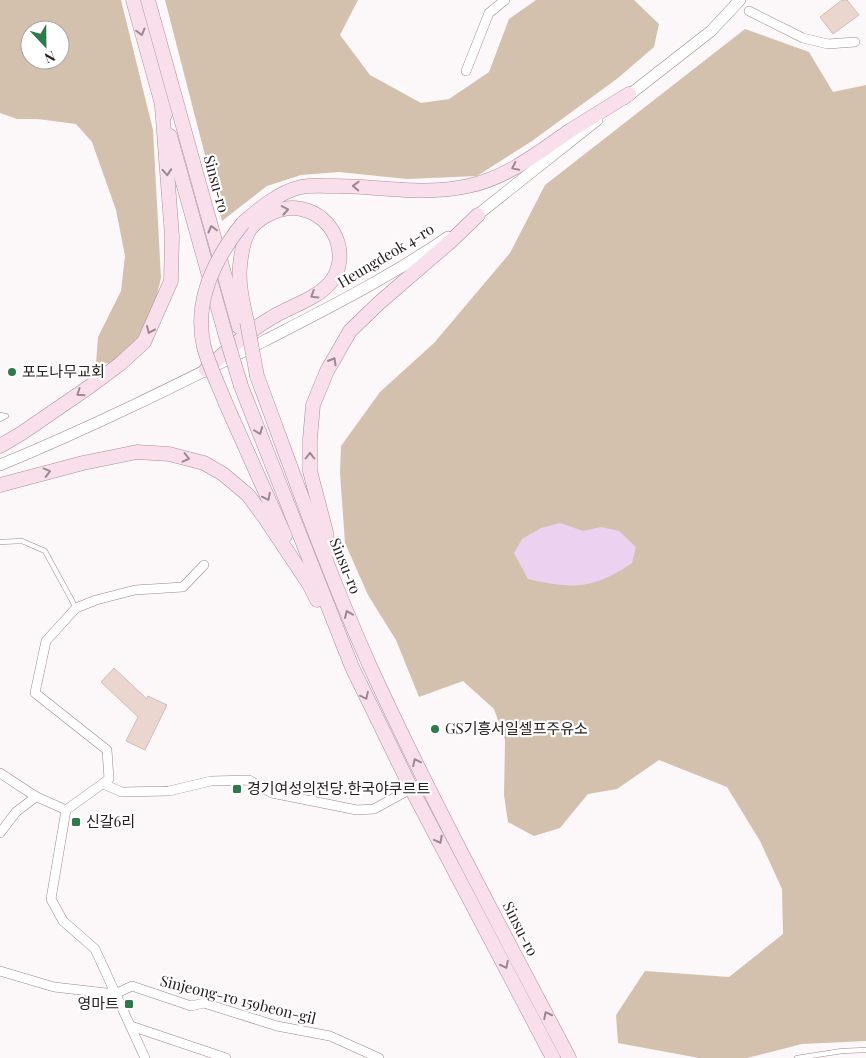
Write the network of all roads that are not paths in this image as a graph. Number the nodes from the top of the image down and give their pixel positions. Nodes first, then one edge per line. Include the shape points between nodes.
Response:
1 (133, 0) edge
2 (148, 0) edge
3 (506, 0) edge
4 (740, 0) edge
5 (748, 11) dead end
6 (855, 42) dead end
7 (466, 71) dead end
8 (629, 94) junction
9 (162, 106) junction
10 (478, 215) junction
11 (243, 325) junction
12 (206, 370) junction
13 (0, 415) edge
14 (0, 419) edge
15 (0, 446) edge
16 (0, 465) edge
17 (0, 485) edge
18 (0, 542) edge
19 (204, 565) dead end
20 (330, 573) junction
21 (309, 584) junction
22 (76, 608) junction
23 (352, 668) junction
24 (0, 773) edge
25 (425, 780) junction
26 (102, 784) junction
27 (411, 788) junction
28 (35, 796) junction
29 (66, 810) junction
30 (0, 833) edge
31 (0, 971) edge
32 (115, 994) junction
33 (131, 1026) junction
34 (866, 1050) edge
35 (145, 1058) edge
36 (226, 1058) edge
37 (379, 1058) edge
38 (553, 1058) edge
39 (569, 1058) edge
40 (797, 1058) edge

1 -> 9 main road, Sinsu-ro
11 -> 2 main road, Sinsu-ro
3 - 7 street via 489,13
4 - 8 street, Heungdeok 4-ro via 711,31
5 - 6 street via 803,38 828,44
8 - 10 street, Heungdeok 4-ro
8 -> 21 main road, bridge via 518,166 470,186 413,191 348,186 301,187 259,209 228,241 205,293 202,318 204,347 262,488
9 -> 15 main road via 172,236 171,281 144,342 89,387
9 -> 23 main road, Sinsu-ro, bridge via 241,386
10 - 12 street, Heungdeok 4-ro via 423,254 357,292
20 -> 10 main road via 326,532 310,470 313,405 350,331
11 -> 12 main road via 239,268 249,230 267,215 284,209 302,209 314,214 328,225 341,248 340,264 330,283 317,294 271,318
11 - 20 main road, Sinsu-ro, bridge via 257,376
12 - 16 street, Heungdeok 4-ro
13 - 14 lane via 6,416
17 -> 21 main road via 137,452 190,458 215,468 248,495
18 - 22 lane via 22,541 45,551
19 - 22 street via 183,587 135,590
25 -> 20 main road, Sinsu-ro via 369,665
21 - 23 main road
22 - 26 street via 46,641 35,693 106,750 109,780
23 -> 27 main road, Sinsu-ro
24 - 28 street
25 - 27 street
39 -> 25 main road, Sinsu-ro
26 - 27 street via 122,792 169,791 211,782 249,780 272,793 357,810 374,809
26 - 29 street
27 -> 38 main road, Sinsu-ro
28 - 29 street
28 - 30 street via 16,812
29 - 32 street via 51,899 63,922 95,949
31 - 32 street, Sinjeong-ro 159beon-gil via 54,987
32 - 33 street
32 - 37 street, Sinjeong-ro 159beon-gil via 132,986 191,1006 204,1004 277,1026 330,1036
33 - 35 street
33 - 36 street
34 - 40 lane via 842,1050

